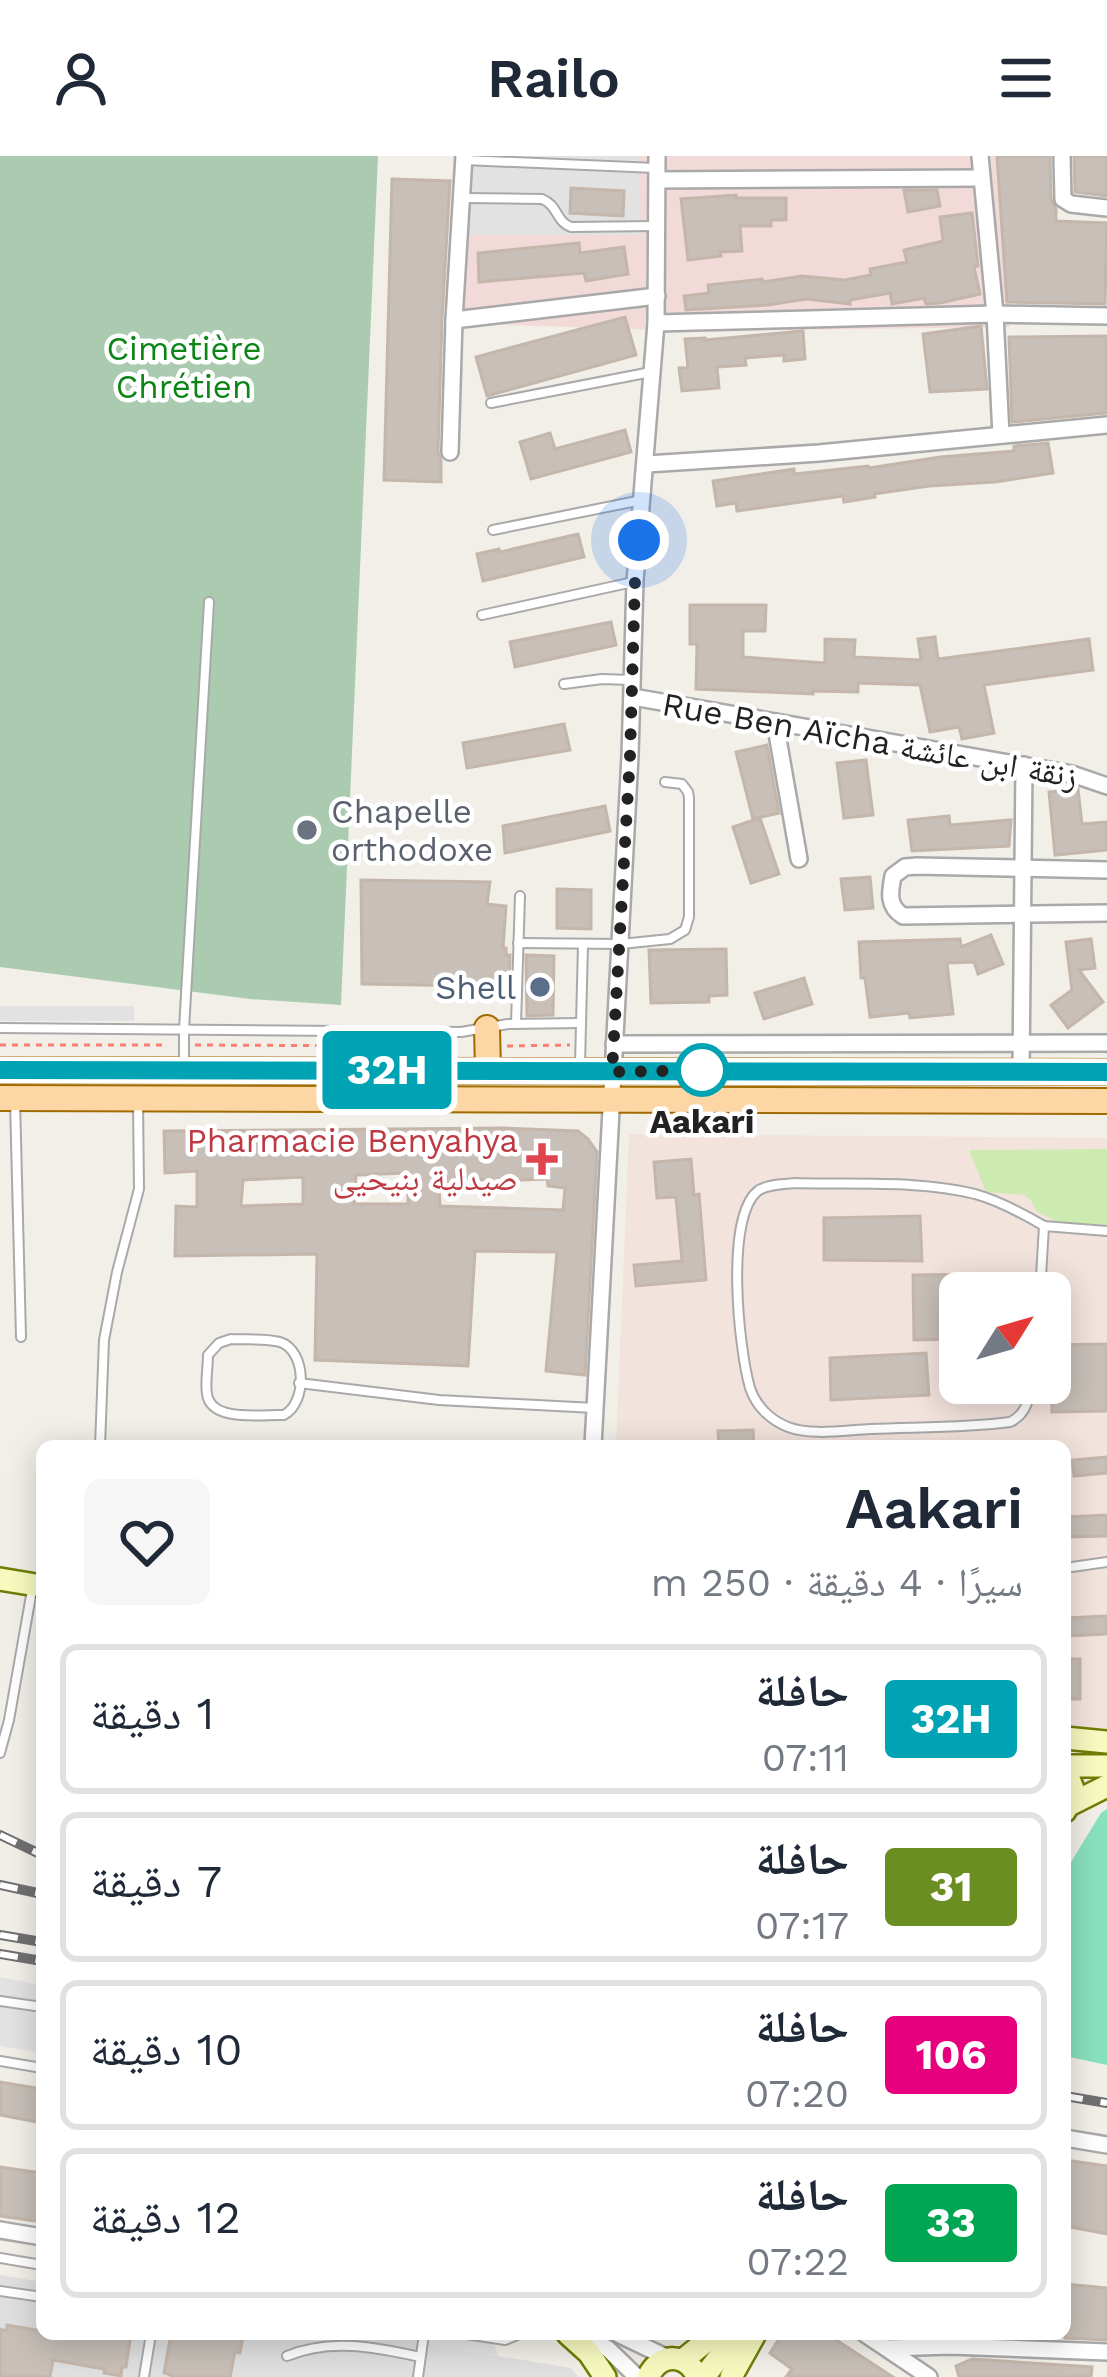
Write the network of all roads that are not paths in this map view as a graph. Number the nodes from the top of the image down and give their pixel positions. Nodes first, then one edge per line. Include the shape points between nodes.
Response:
1 (980, 156) edge
2 (1062, 156) edge
3 (464, 158) edge
4 (658, 168) edge
5 (981, 178) junction
6 (463, 198) junction
7 (1107, 208) edge
8 (658, 226) junction
9 (657, 296) junction
10 (995, 314) junction
11 (1107, 316) edge
12 (454, 320) junction
13 (656, 323) junction
14 (652, 371) junction
15 (491, 403) dead end
16 (1107, 425) edge
17 (1001, 435) junction
18 (450, 452) dead end
19 (647, 464) junction
20 (643, 499) junction
21 (493, 530) dead end
22 (635, 581) junction
23 (209, 602) dead end
24 (482, 616) dead end
25 (564, 684) dead end
26 (633, 688) junction
27 (775, 722) junction
28 (1024, 766) junction
29 (664, 782) dead end
30 (1107, 786) edge
31 (799, 859) dead end
32 (1024, 869) junction
33 (1107, 870) edge
34 (520, 896) dead end
35 (1107, 913) edge
36 (1023, 914) junction
37 (518, 943) junction
38 (583, 944) junction
39 (621, 944) junction
40 (580, 1023) junction
41 (516, 1024) junction
42 (0, 1028) edge
43 (184, 1030) junction
44 (1021, 1043) junction
45 (1107, 1043) edge
46 (614, 1044) junction
47 (488, 1048) junction
48 (184, 1057) junction
49 (0, 1070) edge
50 (1021, 1071) junction
51 (579, 1072) junction
52 (612, 1072) junction
53 (1107, 1072) edge
54 (8, 1098) edge
55 (138, 1100) junction
56 (610, 1100) junction
57 (1107, 1101) edge
58 (1044, 1226) junction
59 (1107, 1232) edge
60 (1041, 1272) edge
61 (21, 1337) dead end
62 (299, 1383) junction
63 (1026, 1404) edge
64 (595, 1408) junction
65 (100, 1440) edge
66 (593, 1440) edge
67 (1107, 1562) edge
68 (1071, 1567) edge
69 (0, 1579) edge
70 (36, 1585) edge
71 (36, 1594) edge
72 (1071, 1739) edge
73 (1107, 1742) edge
74 (0, 1753) edge
75 (1107, 1766) edge
76 (1071, 1767) edge
77 (1107, 1786) edge
78 (1071, 1806) edge
79 (0, 2000) edge
80 (36, 2006) edge
81 (0, 2061) edge
82 (36, 2067) edge
83 (1071, 2139) edge
84 (1107, 2145) edge
85 (0, 2230) edge
86 (36, 2236) edge
87 (0, 2258) edge
88 (36, 2264) edge
89 (0, 2291) edge
90 (36, 2296) edge
91 (151, 2340) edge
92 (423, 2340) edge
93 (575, 2340) edge
94 (592, 2340) edge
95 (630, 2340) edge
96 (710, 2340) edge
97 (728, 2340) edge
98 (752, 2340) edge
99 (876, 2340) edge
100 (889, 2348) junction
101 (1107, 2352) edge
102 (287, 2356) dead end
103 (421, 2357) junction
104 (688, 2368) edge
105 (144, 2377) edge
106 (418, 2377) edge
107 (605, 2377) edge
108 (637, 2377) edge
109 (648, 2377) edge
110 (731, 2377) edge
111 (929, 2377) edge

1 - 5 street
2 - 7 street via 1066,202
3 - 4 lane
3 - 6 street
4 - 5 street
4 - 8 street
5 - 10 street
6 - 8 lane via 542,199 571,227
6 - 12 street
8 - 9 street
9 - 12 street
9 - 13 street
10 - 11 street
10 - 13 street
10 - 17 street
12 - 18 street
13 - 14 street
14 - 15 lane
14 - 19 street
16 - 17 street
17 - 19 street
19 - 20 street
20 - 21 lane
20 - 22 street
22 - 24 lane
22 - 26 street
23 - 43 lane
25 - 26 lane via 602,679
26 - 27 street, Rue Ben Aïcha زنقة ابن عائشة
26 - 39 street
27 - 28 street, Rue Ben Aïcha زنقة ابن عائشة
27 - 31 street
28 - 30 street, Rue Ben Aïcha زنقة ابن عائشة
28 - 32 street
29 - 39 lane via 688,791 688,923 670,939
32 - 33 street
32 - 36 street
32 - 36 street via 905,868 893,876 890,900 903,916
34 - 37 lane
35 - 36 street
36 - 44 street
37 - 38 lane
37 - 41 lane
38 - 39 lane
38 - 40 lane
39 - 46 street
40 - 41 lane
40 - 51 lane
41 - 47 lane
42 - 43 lane
43 - 47 lane via 461,1032
43 - 48 lane
44 - 45 street
44 - 46 street
44 - 50 street
46 - 52 street
47 - 48 main road
47 - 51 main road
48 - 49 main road
50 - 52 main road
50 - 53 main road
51 - 52 main road
52 - 56 street
54 - 55 main road
54 - 61 lane
55 - 56 main road
55 - 65 lane via 139,1189 104,1340
56 - 57 main road
56 - 64 street
58 - 59 lane
58 - 60 lane
58 - 63 lane via 1005,1204 940,1187 772,1186 746,1207 736,1266 751,1389 761,1409 790,1428 1010,1422
62 - 62 lane via 293,1410 284,1415 223,1413 207,1398 208,1355 231,1339 279,1342 299,1360
62 - 64 lane
64 - 66 street
67 - 68 lane
69 - 70 street
71 - 74 lane
72 - 73 street
75 - 76 street
77 - 78 street
79 - 80 lane
81 - 82 lane
83 - 84 street
85 - 86 street
87 - 88 lane
89 - 90 lane
91 - 105 lane
92 - 103 lane
93 - 107 street
94 - 108 street
95 - 104 street
96 - 104 street
97 - 104 street
98 - 110 street
99 - 100 street
100 - 101 street
100 - 111 street
102 - 103 lane via 338,2345
103 - 106 lane
104 - 109 street via 655,2365

